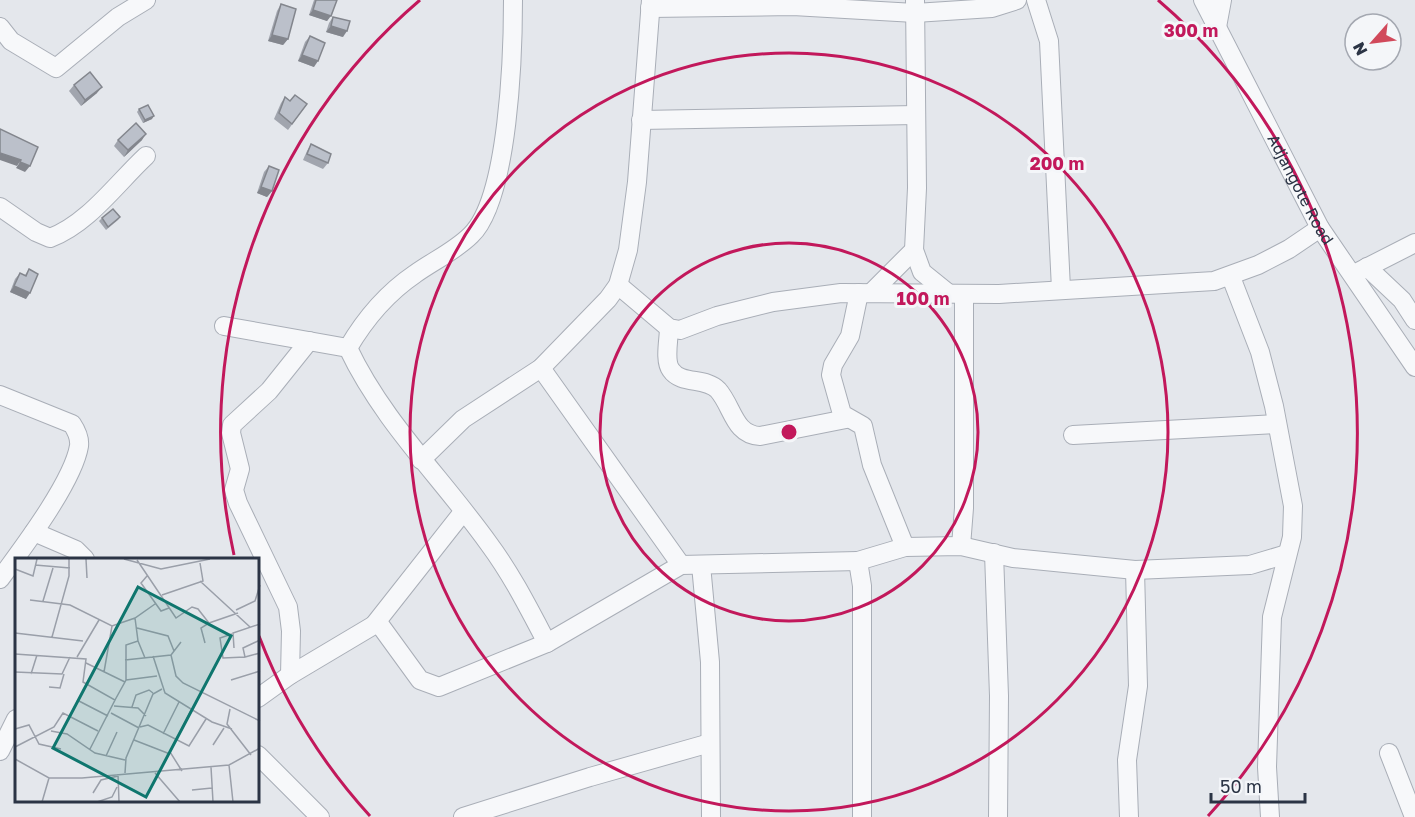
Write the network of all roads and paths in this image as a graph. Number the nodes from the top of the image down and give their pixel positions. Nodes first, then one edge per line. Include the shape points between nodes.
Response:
1 (146, 0) edge
2 (513, 0) edge
3 (1017, 0) edge
4 (1036, 0) edge
5 (1203, 0) edge
6 (1222, 0) edge
7 (651, 4) edge
8 (915, 6) edge
9 (0, 27) edge
10 (1217, 27) junction
11 (916, 115) junction
12 (642, 120) junction
13 (146, 156) dead end
14 (0, 207) edge
15 (1320, 228) junction
16 (1415, 243) edge
17 (914, 250) junction
18 (1367, 267) junction
19 (1351, 276) junction
20 (1232, 277) junction
21 (618, 285) junction
22 (1061, 289) junction
23 (865, 293) junction
24 (957, 295) junction
25 (1415, 320) edge
26 (224, 326) dead end
27 (669, 328) junction
28 (309, 340) junction
29 (348, 348) junction
30 (1415, 367) edge
31 (541, 368) junction
32 (0, 395) edge
33 (846, 419) junction
34 (1277, 424) junction
35 (1073, 435) dead end
36 (406, 440) junction
37 (440, 440) junction
38 (421, 460) junction
39 (464, 512) junction
40 (34, 531) junction
41 (961, 546) junction
42 (905, 548) junction
43 (994, 553) junction
44 (1287, 554) junction
45 (84, 558) edge
46 (858, 561) junction
47 (681, 565) junction
48 (701, 565) junction
49 (1135, 570) junction
50 (0, 579) edge
51 (374, 625) junction
52 (547, 643) junction
53 (290, 675) junction
54 (260, 697) edge
55 (15, 721) edge
56 (710, 743) junction
57 (0, 751) edge
58 (1389, 753) dead end
59 (260, 757) edge
60 (320, 817) edge
61 (463, 817) edge
62 (711, 817) edge
63 (862, 817) edge
64 (998, 817) edge
65 (1129, 817) edge
66 (1270, 817) edge
67 (1414, 817) edge

1 - 9 street via 118,17 56,68 11,41
2 - 29 street via 513,41 501,162 488,211 472,234 391,292
3 - 8 street via 993,8
4 - 22 street via 1049,41
5 - 10 street, Adjangote Road
6 - 10 street
7 - 8 street
7 - 12 street
8 - 11 street
10 - 15 street, Adjangote Road
11 - 12 street
11 - 17 street
12 - 21 street via 628,250
13 - 14 street via 97,205 50,238
15 - 19 street, Adjangote Road
15 - 20 street via 1289,249
16 - 18 street
17 - 23 street
17 - 24 street via 922,272
18 - 19 street
18 - 25 street via 1402,300
19 - 30 street, Adjangote Road
20 - 22 street via 1205,282
20 - 34 street via 1260,352
21 - 27 street
21 - 31 street
22 - 24 street
23 - 24 street
23 - 27 street via 773,302 680,330
23 - 33 street via 831,375
24 - 41 street via 964,508
26 - 28 street
27 - 33 street via 671,370 677,376 710,384 741,429 750,435
28 - 29 street
28 - 53 street via 269,391 236,418 231,433 240,469 234,490 288,607
29 - 36 street via 373,396
31 - 37 street via 464,419
31 - 47 street
32 - 40 street via 72,424 78,433 79,446 67,476
33 - 42 street via 863,426 872,465
34 - 35 street
34 - 44 street via 1293,506
36 - 37 street
36 - 38 street
37 - 38 street
38 - 39 street
39 - 51 street
39 - 52 street via 518,586
40 - 45 street via 76,550
40 - 50 street
41 - 42 street
41 - 43 street
42 - 46 street
43 - 49 street
43 - 64 street
44 - 49 street via 1250,566
44 - 66 street via 1272,617 1267,767
46 - 48 street
46 - 63 street via 862,586
47 - 48 street
47 - 52 street
48 - 56 street via 710,662
49 - 65 street via 1138,686 1127,760
51 - 52 street via 380,626 420,680 439,687
51 - 53 street
53 - 54 street
55 - 57 street
56 - 61 street
56 - 62 street
58 - 67 street
59 - 60 street

